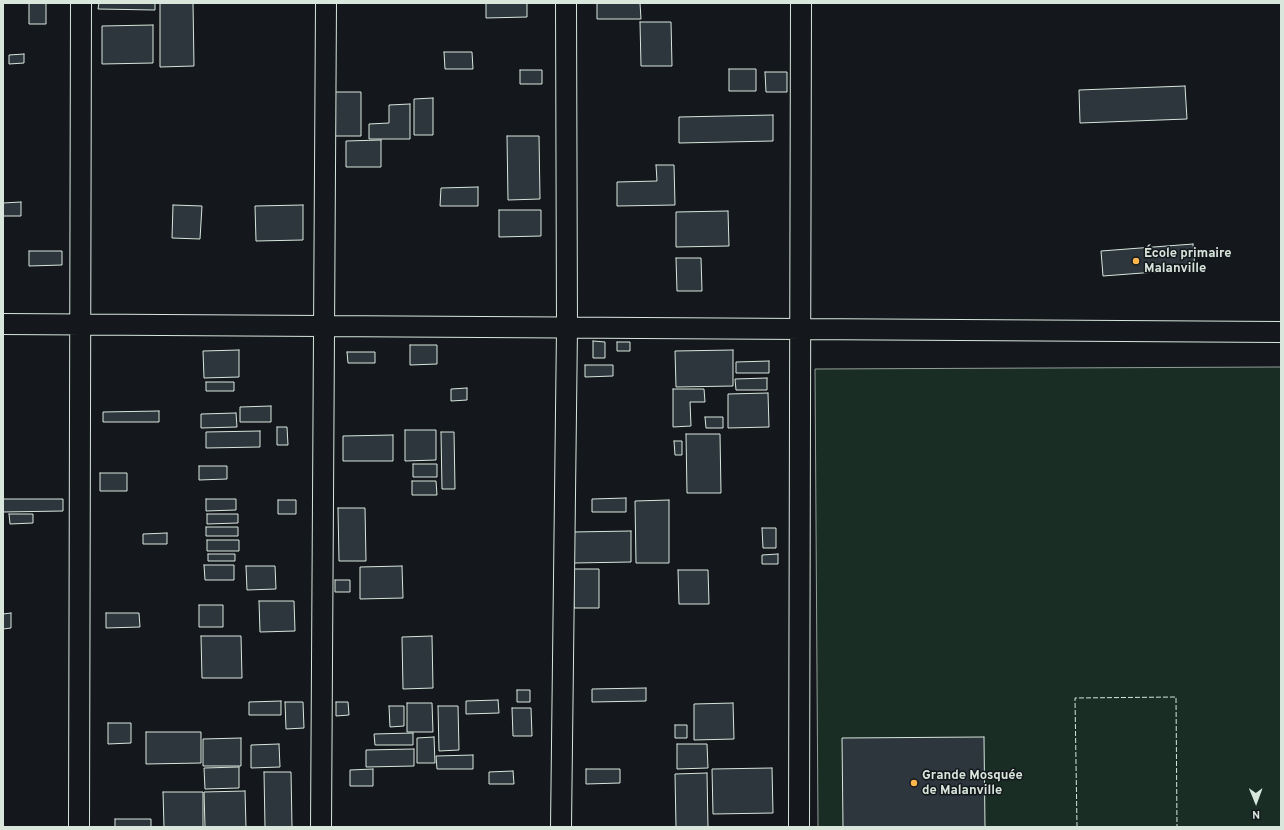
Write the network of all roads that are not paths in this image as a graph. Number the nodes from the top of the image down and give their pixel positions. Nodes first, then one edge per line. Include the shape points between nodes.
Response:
1 (81, 3) edge
2 (326, 3) edge
3 (566, 3) edge
4 (800, 3) edge
5 (3, 324) edge
6 (80, 325) junction
7 (324, 326) junction
8 (567, 328) junction
9 (800, 329) junction
10 (1281, 332) edge
11 (79, 827) edge
12 (321, 827) edge
13 (561, 827) edge
14 (799, 827) edge

1 - 6 street
2 - 7 street
3 - 8 street
4 - 9 street
5 - 6 street
6 - 7 street
6 - 11 street
7 - 8 street
7 - 12 street
8 - 9 street
8 - 13 street
9 - 10 street
9 - 14 street

